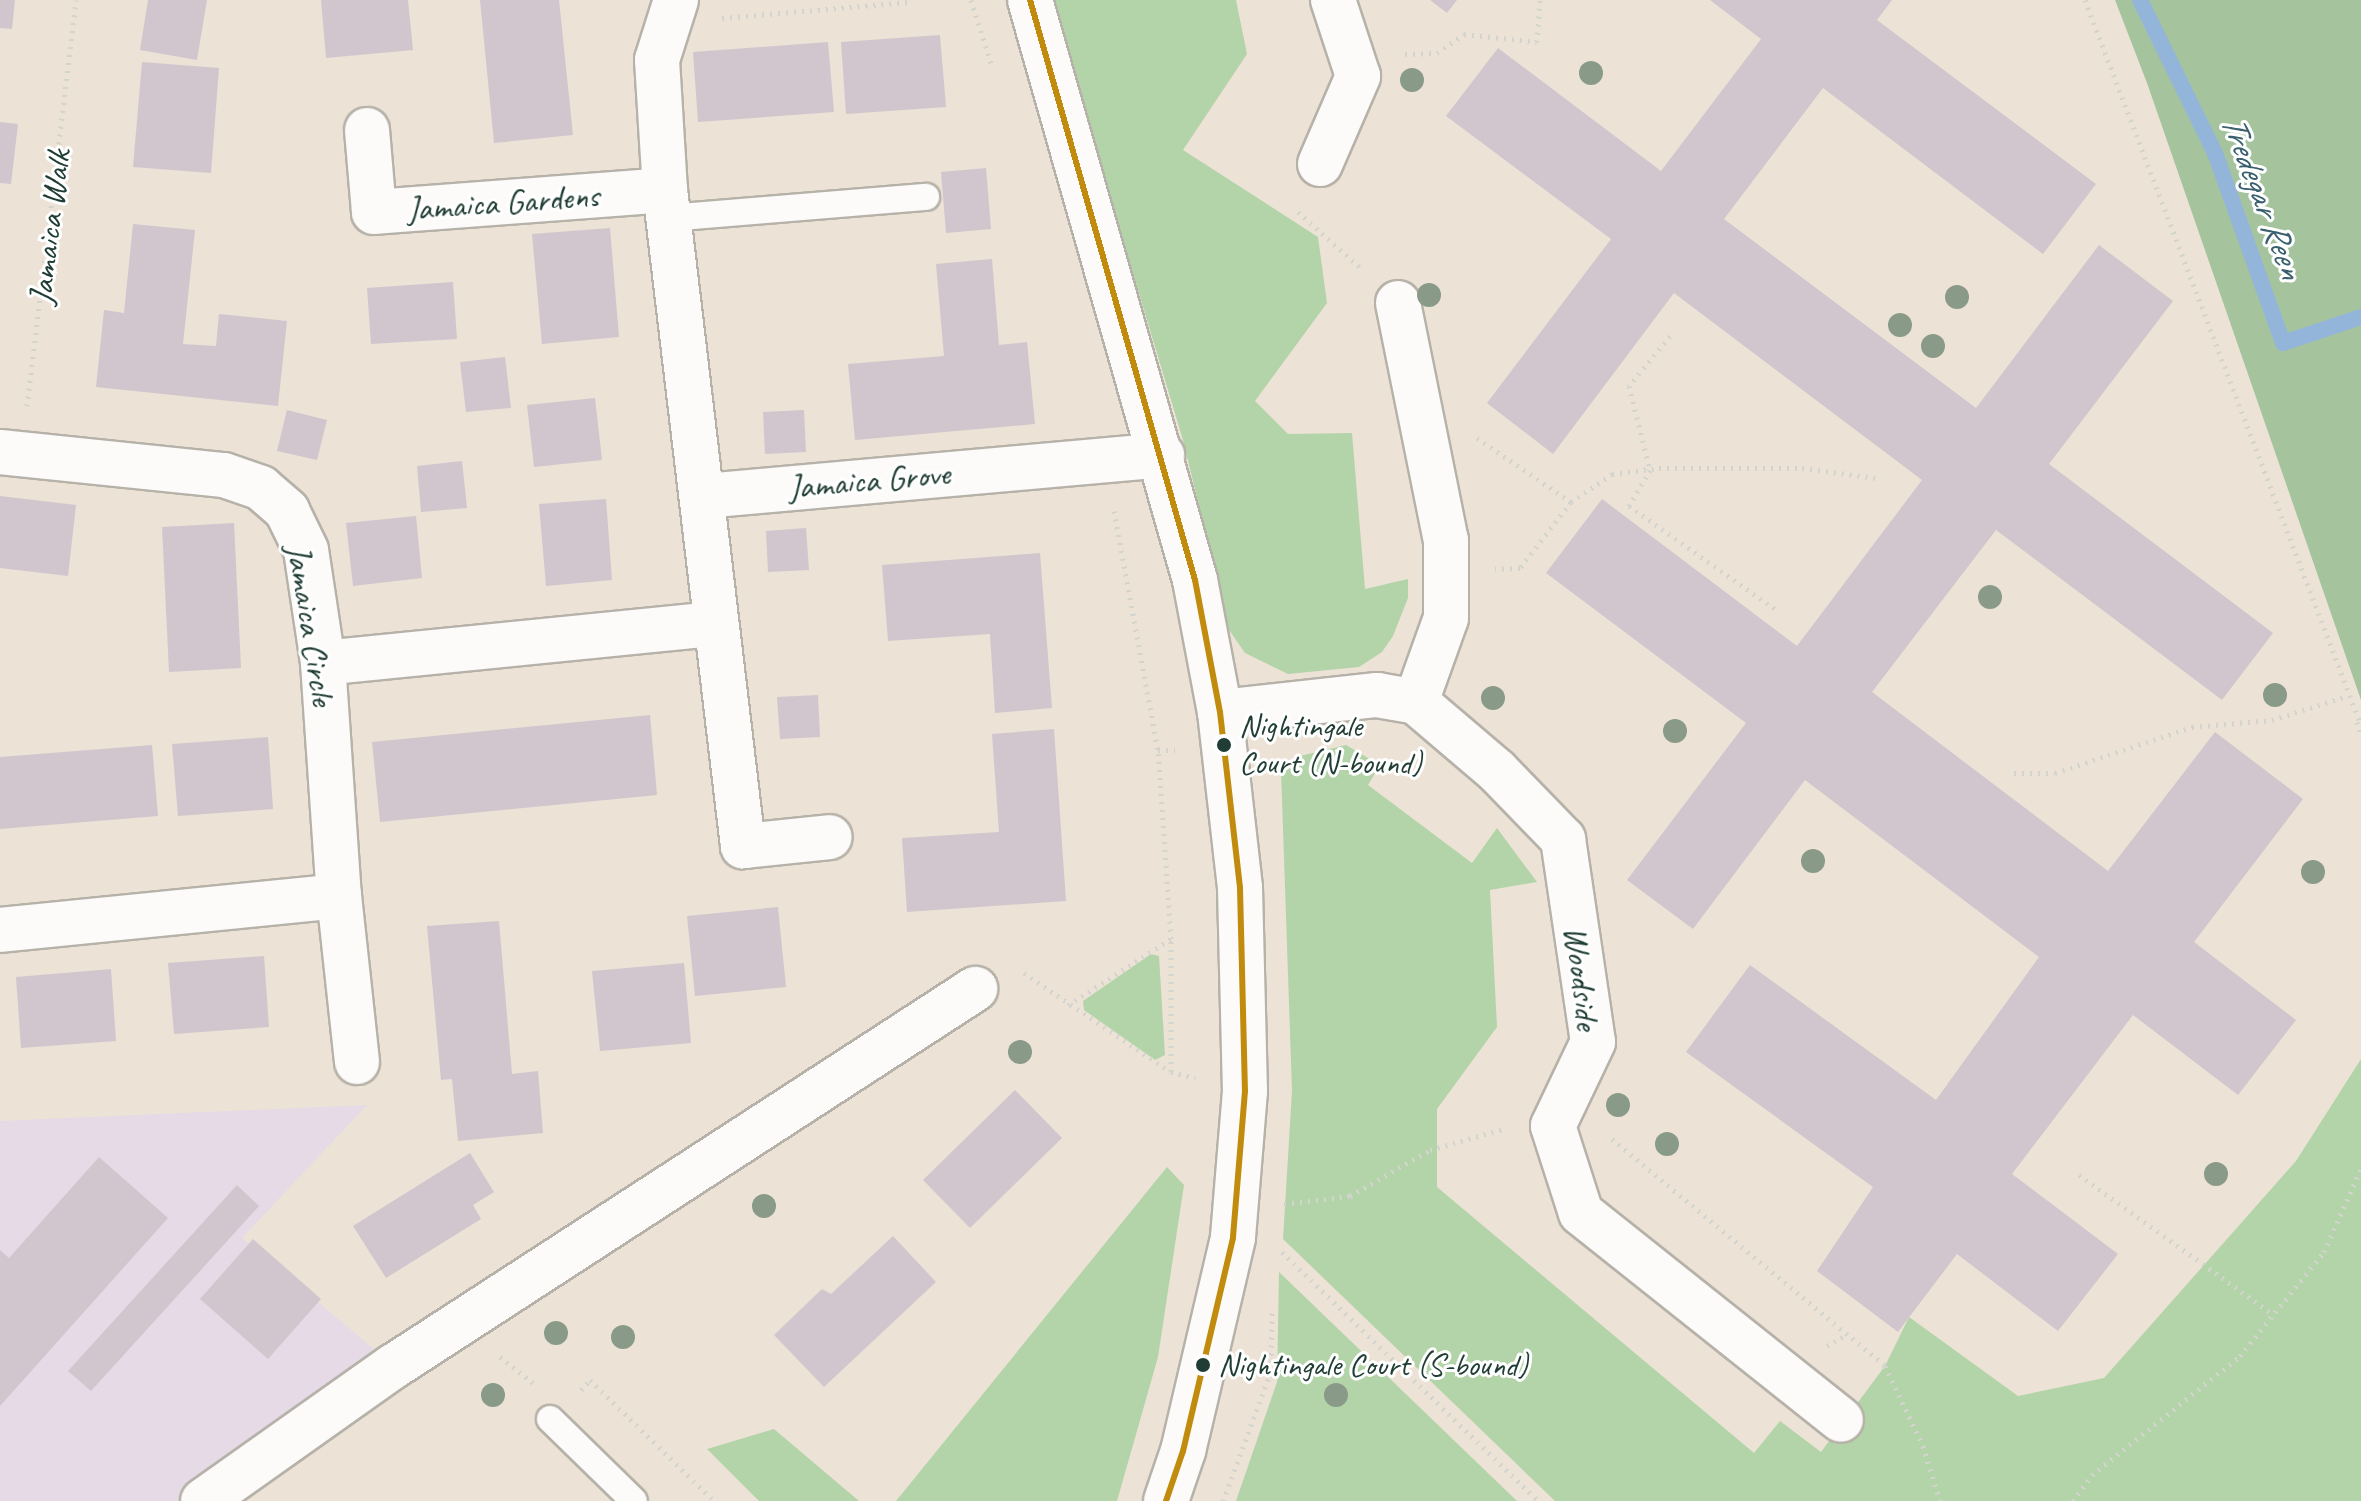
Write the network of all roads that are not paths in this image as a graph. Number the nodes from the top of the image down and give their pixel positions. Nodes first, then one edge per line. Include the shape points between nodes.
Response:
1 (1030, 0) edge
2 (1333, 0) edge
3 (672, 11) edge
4 (367, 130) dead end
5 (1320, 164) road end
6 (926, 197) dead end
7 (667, 204) junction
8 (1398, 303) road end
9 (11, 454) edge
10 (1162, 455) junction
11 (705, 496) junction
12 (715, 624) junction
13 (323, 663) junction
14 (1416, 702) junction
15 (1220, 712) junction
16 (830, 837) dead end
17 (339, 896) junction
18 (0, 930) edge
19 (975, 989) road end
20 (357, 1062) dead end
21 (550, 1419) dead end
22 (1841, 1420) dead end
23 (203, 1501) edge
24 (634, 1501) edge
25 (1166, 1501) edge

1 - 10 street
2 - 5 street via 1358,76
3 - 7 street via 657,60
4 - 7 street, Jamaica Gardens via 374,212
6 - 7 lane
7 - 11 street
8 - 14 street via 1446,540 1446,618
9 - 13 street, Jamaica Circle via 224,475 261,488 287,511 306,550
10 - 11 street, Jamaica Grove
10 - 15 street via 1195,580
11 - 12 street
12 - 13 street
12 - 16 street via 743,846
13 - 17 street, Jamaica Circle
14 - 15 street via 1377,695
14 - 22 street, Woodside via 1497,771 1563,839 1593,1042 1559,1113 1581,1213
15 - 25 street via 1240,888 1245,1091 1233,1238 1183,1451
17 - 18 street
17 - 20 street, Jamaica Circle
19 - 23 street via 458,1325
21 - 24 lane

